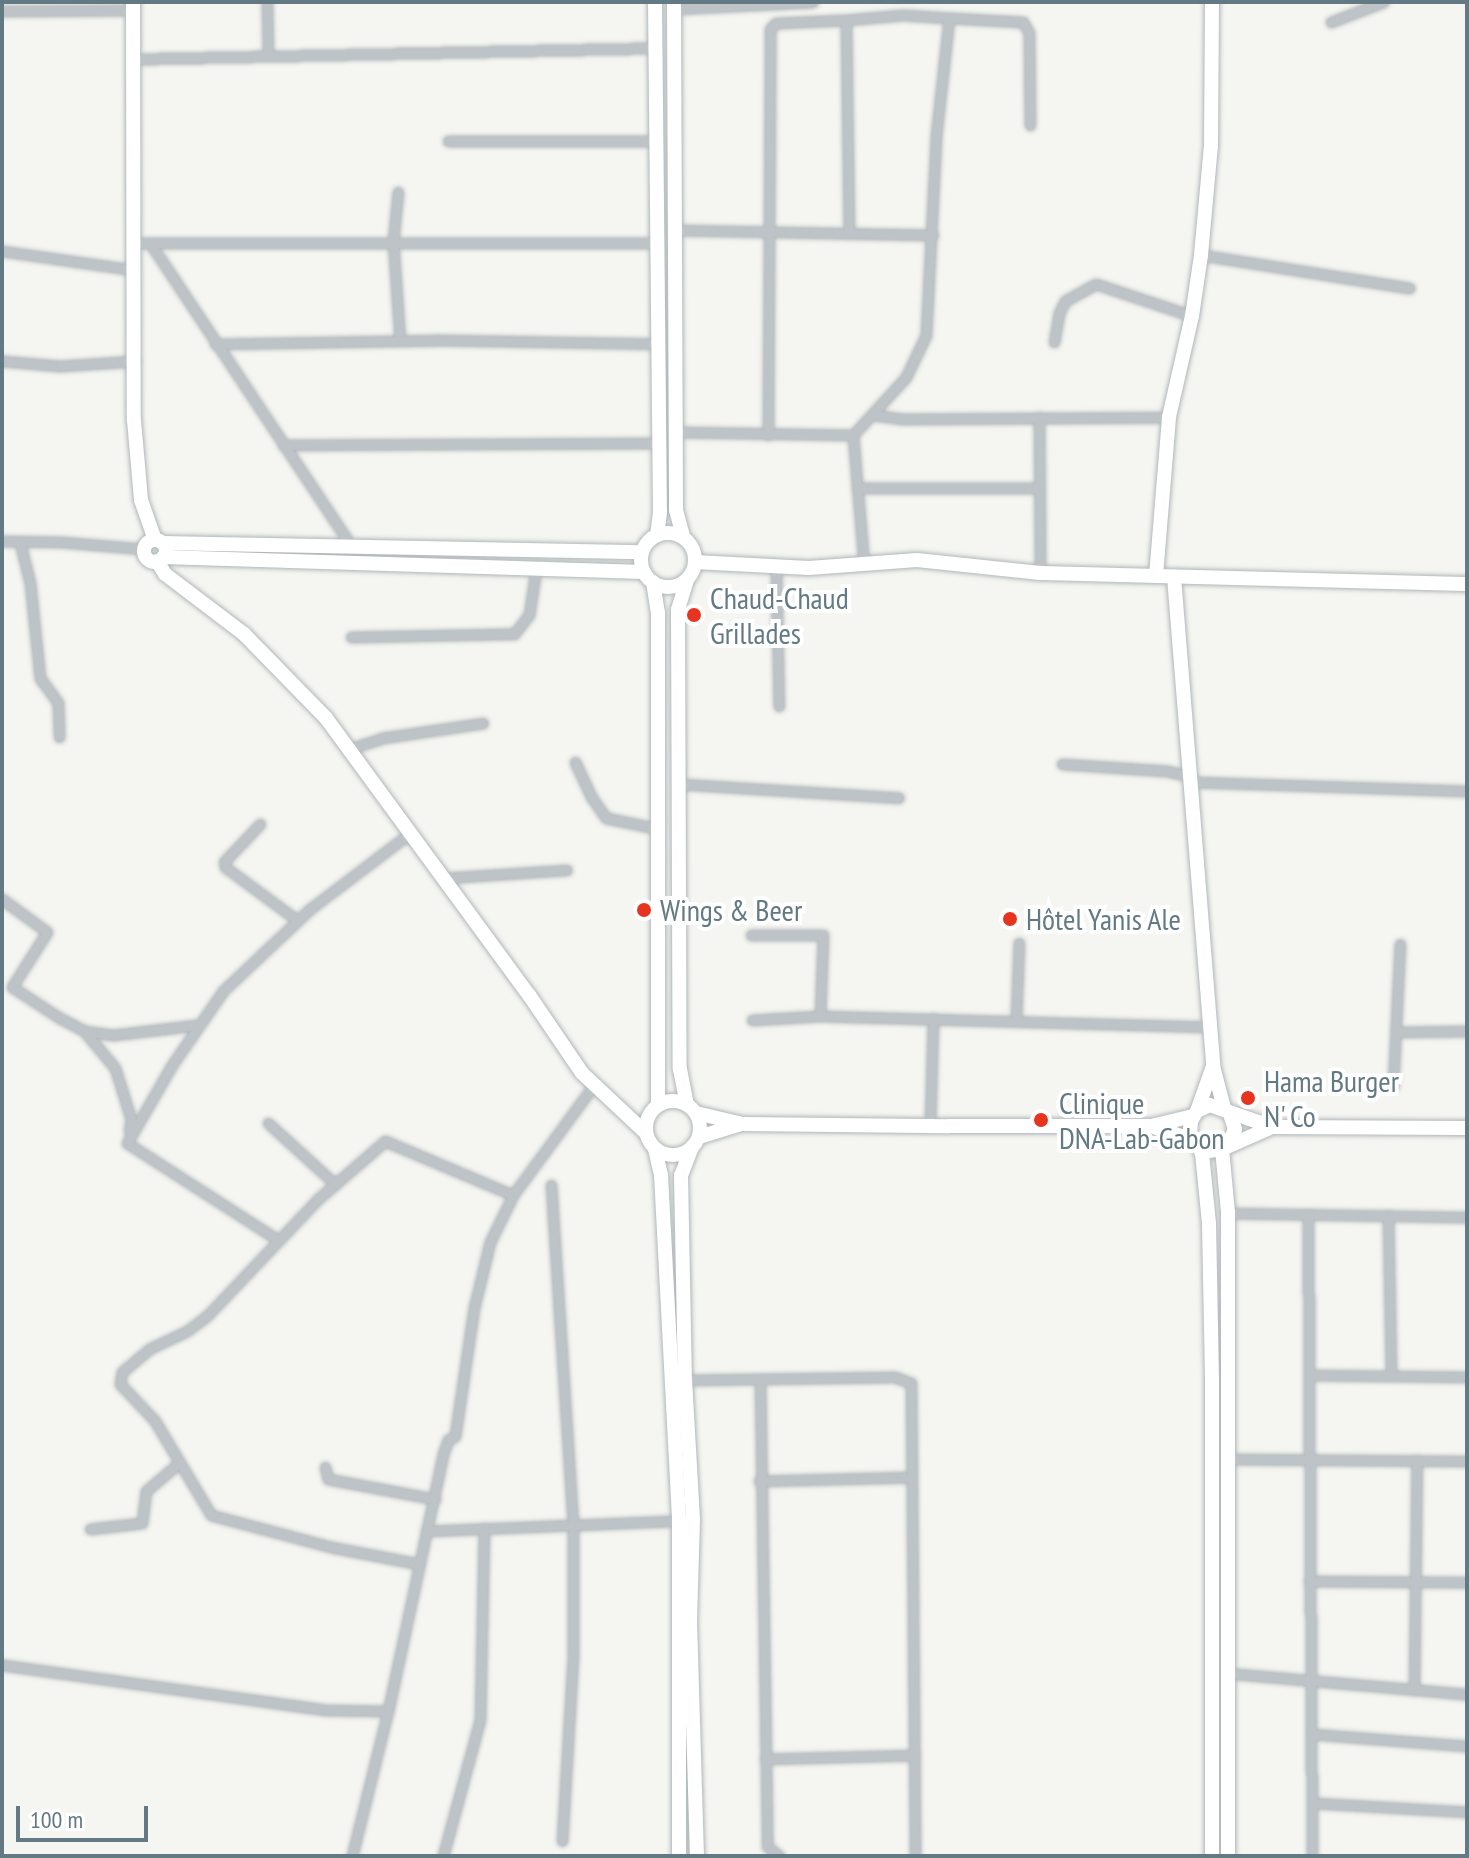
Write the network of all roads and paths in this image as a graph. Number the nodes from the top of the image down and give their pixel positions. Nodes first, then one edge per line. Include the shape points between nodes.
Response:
1 (267, 2) edge
2 (655, 2) edge
3 (813, 2) edge
4 (1212, 2) edge
5 (1383, 2) edge
6 (771, 3) edge
7 (674, 5) edge
8 (133, 6) edge
9 (2, 11) edge
10 (949, 18) junction
11 (846, 20) junction
12 (1331, 22) dead end
13 (656, 48) junction
14 (268, 56) junction
15 (134, 59) junction
16 (1030, 125) dead end
17 (448, 141) dead end
18 (656, 141) junction
19 (398, 192) dead end
20 (674, 230) junction
21 (769, 230) junction
22 (849, 232) junction
23 (933, 235) junction
24 (393, 241) junction
25 (142, 243) junction
26 (656, 243) junction
27 (2, 251) edge
28 (1201, 255) junction
29 (134, 270) junction
30 (1409, 288) dead end
31 (1192, 316) junction
32 (400, 340) junction
33 (1054, 342) dead end
34 (215, 344) junction
35 (657, 344) junction
36 (2, 361) edge
37 (136, 361) junction
38 (874, 415) junction
39 (1039, 417) junction
40 (1169, 417) junction
41 (676, 432) junction
42 (768, 435) junction
43 (853, 435) junction
44 (658, 443) junction
45 (283, 445) junction
46 (857, 488) junction
47 (1039, 488) junction
48 (657, 535) junction
49 (683, 537) junction
50 (2, 541) edge
51 (20, 543) junction
52 (350, 544) junction
53 (156, 550) junction
54 (642, 552) junction
55 (695, 562) junction
56 (864, 566) junction
57 (776, 568) junction
58 (536, 569) junction
59 (1040, 573) junction
60 (1156, 576) junction
61 (649, 577) junction
62 (1174, 577) junction
63 (687, 580) junction
64 (1467, 584) edge
65 (351, 637) dead end
66 (779, 706) dead end
67 (483, 723) dead end
68 (59, 737) dead end
69 (349, 749) junction
70 (575, 762) dead end
71 (1062, 764) dead end
72 (1192, 779) junction
73 (679, 784) junction
74 (1467, 791) edge
75 (899, 798) dead end
76 (260, 824) dead end
77 (659, 829) junction
78 (410, 833) junction
79 (567, 870) dead end
80 (445, 878) junction
81 (2, 899) edge
82 (297, 920) junction
83 (751, 935) dead end
84 (1019, 943) dead end
85 (1400, 944) dead end
86 (820, 1016) junction
87 (933, 1018) junction
88 (752, 1020) dead end
89 (1016, 1020) junction
90 (197, 1025) junction
91 (1212, 1027) junction
92 (84, 1031) junction
93 (1467, 1031) edge
94 (1397, 1032) junction
95 (1213, 1066) junction
96 (593, 1086) junction
97 (1393, 1086) dead end
98 (658, 1105) junction
99 (692, 1109) junction
100 (1227, 1110) junction
101 (1195, 1113) junction
102 (268, 1123) dead end
103 (742, 1124) junction
104 (930, 1125) junction
105 (1151, 1126) junction
106 (1273, 1127) junction
107 (1467, 1128) edge
108 (646, 1133) junction
109 (696, 1142) junction
110 (127, 1143) junction
111 (1195, 1143) junction
112 (1225, 1147) junction
113 (655, 1149) junction
114 (335, 1184) junction
115 (551, 1185) dead end
116 (513, 1195) junction
117 (1228, 1213) junction
118 (1308, 1214) junction
119 (1388, 1215) junction
120 (1467, 1217) edge
121 (278, 1240) junction
122 (1310, 1375) junction
123 (1391, 1376) junction
124 (1467, 1377) edge
125 (760, 1379) junction
126 (685, 1380) junction
127 (1228, 1459) junction
128 (1310, 1460) junction
129 (1417, 1460) junction
130 (1467, 1461) edge
131 (179, 1463) junction
132 (325, 1467) dead end
133 (912, 1477) junction
134 (759, 1481) junction
135 (435, 1499) junction
136 (679, 1521) junction
137 (573, 1526) junction
138 (484, 1528) junction
139 (90, 1529) dead end
140 (426, 1531) junction
141 (419, 1564) junction
142 (1309, 1581) junction
143 (1415, 1581) junction
144 (1467, 1582) edge
145 (2, 1665) edge
146 (1221, 1672) junction
147 (1310, 1682) junction
148 (1414, 1690) junction
149 (1467, 1694) edge
150 (388, 1711) junction
151 (1311, 1734) junction
152 (1467, 1746) edge
153 (915, 1755) junction
154 (765, 1759) junction
155 (1313, 1803) junction
156 (1467, 1812) edge
157 (562, 1841) dead end
158 (352, 1856) edge
159 (443, 1856) edge
160 (679, 1856) edge
161 (697, 1856) edge
162 (779, 1856) edge
163 (915, 1856) edge
164 (1212, 1856) edge
165 (1228, 1856) edge
166 (1312, 1856) edge

1 - 14 street
2 - 13 street
3 - 6 street
4 - 28 street via 1211,146
5 - 12 street
6 - 7 street
7 - 20 street
8 - 9 street
8 - 15 street
10 - 11 street
10 - 16 street via 1023,22 1029,33
10 - 23 street via 936,136
11 - 21 street via 776,23 770,29
11 - 22 street
13 - 14 street
13 - 18 street
14 - 15 street
15 - 25 street
17 - 18 street
18 - 26 street
19 - 24 street
20 - 21 street
20 - 41 street
21 - 22 street
21 - 42 street
22 - 23 street
23 - 38 street via 923,347
24 - 25 street
24 - 26 street
24 - 32 street
25 - 29 street
25 - 34 street
26 - 35 street
27 - 29 street
28 - 30 street
28 - 31 street
29 - 37 street
31 - 33 street via 1096,284 1065,301
31 - 40 street
32 - 34 street
32 - 35 street
34 - 45 street
35 - 44 street
36 - 37 street via 60,366
37 - 53 street via 139,475
38 - 39 street
38 - 43 street
39 - 40 street
39 - 47 street
40 - 60 street
41 - 42 street
41 - 49 street via 676,510
42 - 43 street
43 - 46 street
44 - 45 street
44 - 48 street
45 - 52 street
46 - 47 street
46 - 56 street
47 - 59 street
48 - 49 street
48 - 54 street
49 - 55 street via 693,548
50 - 51 street
51 - 53 street
51 - 68 street via 30,583 40,678 58,703
52 - 53 street
52 - 54 street
53 - 58 street
53 - 69 street via 165,574 244,634
54 - 61 street
55 - 57 street
55 - 63 street
56 - 57 street
56 - 59 street via 917,560
57 - 66 street
58 - 61 street
58 - 65 street via 529,615 514,634
59 - 60 street
60 - 62 street
61 - 63 street via 670,587
61 - 77 street via 658,612
62 - 64 street
62 - 72 street
63 - 73 street via 678,610
67 - 69 street via 382,738
69 - 78 street
70 - 77 street via 606,818
71 - 72 street via 1167,771
72 - 74 street
72 - 91 street
73 - 75 street
73 - 99 street via 680,1069
76 - 82 street via 225,867
77 - 98 street
78 - 80 street
78 - 82 street
79 - 80 street
80 - 96 street
81 - 92 street via 47,932 12,987
82 - 90 street via 223,991
83 - 86 street via 823,935
84 - 89 street
85 - 94 street
86 - 87 street
86 - 88 street
87 - 89 street
87 - 104 street
89 - 91 street
90 - 92 street via 113,1035
90 - 110 street
91 - 95 street
92 - 110 street via 115,1068 131,1119
93 - 94 street
94 - 97 street
95 - 100 street
95 - 101 street
96 - 108 street
96 - 116 street
98 - 99 street via 672,1100
98 - 108 street via 648,1117
99 - 103 street
99 - 109 street via 700,1125
100 - 101 street via 1210,1105
100 - 106 street
100 - 112 street via 1235,1129
101 - 105 street
101 - 111 street via 1189,1128
102 - 114 street
103 - 104 street
103 - 109 street
104 - 105 street
105 - 111 street
106 - 107 street
106 - 112 street
108 - 113 street
109 - 113 street via 673,1155
109 - 126 street via 681,1175
110 - 121 street
111 - 112 street via 1209,1151
111 - 146 street via 1202,1153 1209,1223
112 - 117 street
113 - 136 street via 661,1175
114 - 116 street via 389,1140
114 - 121 street
115 - 137 street
116 - 135 street via 490,1242 474,1308 455,1436 448,1440
117 - 118 street
117 - 127 street
118 - 119 street
118 - 122 street
119 - 120 street
119 - 123 street
121 - 131 street via 207,1316 149,1349 122,1372 120,1384 155,1421
122 - 123 street
122 - 128 street
123 - 124 street
125 - 126 street
125 - 133 street via 906,1378 912,1393
125 - 134 street
126 - 161 street via 693,1520 690,1621
127 - 128 street
127 - 146 street
128 - 129 street
128 - 142 street
129 - 130 street
129 - 143 street
131 - 139 street via 146,1491 142,1523
131 - 141 street via 211,1515
132 - 135 street via 328,1479
133 - 134 street
133 - 153 street
134 - 154 street
135 - 140 street
136 - 137 street
136 - 160 street
137 - 138 street
137 - 157 street via 573,1656
138 - 140 street
138 - 159 street via 480,1720
140 - 141 street
141 - 150 street
142 - 143 street
142 - 147 street
143 - 144 street
143 - 148 street
145 - 150 street via 328,1710
146 - 147 street
146 - 164 street
146 - 165 street
147 - 148 street
147 - 151 street
148 - 149 street
150 - 158 street
151 - 152 street
151 - 155 street
153 - 154 street
153 - 163 street
154 - 162 street via 767,1846
155 - 156 street
155 - 166 street

